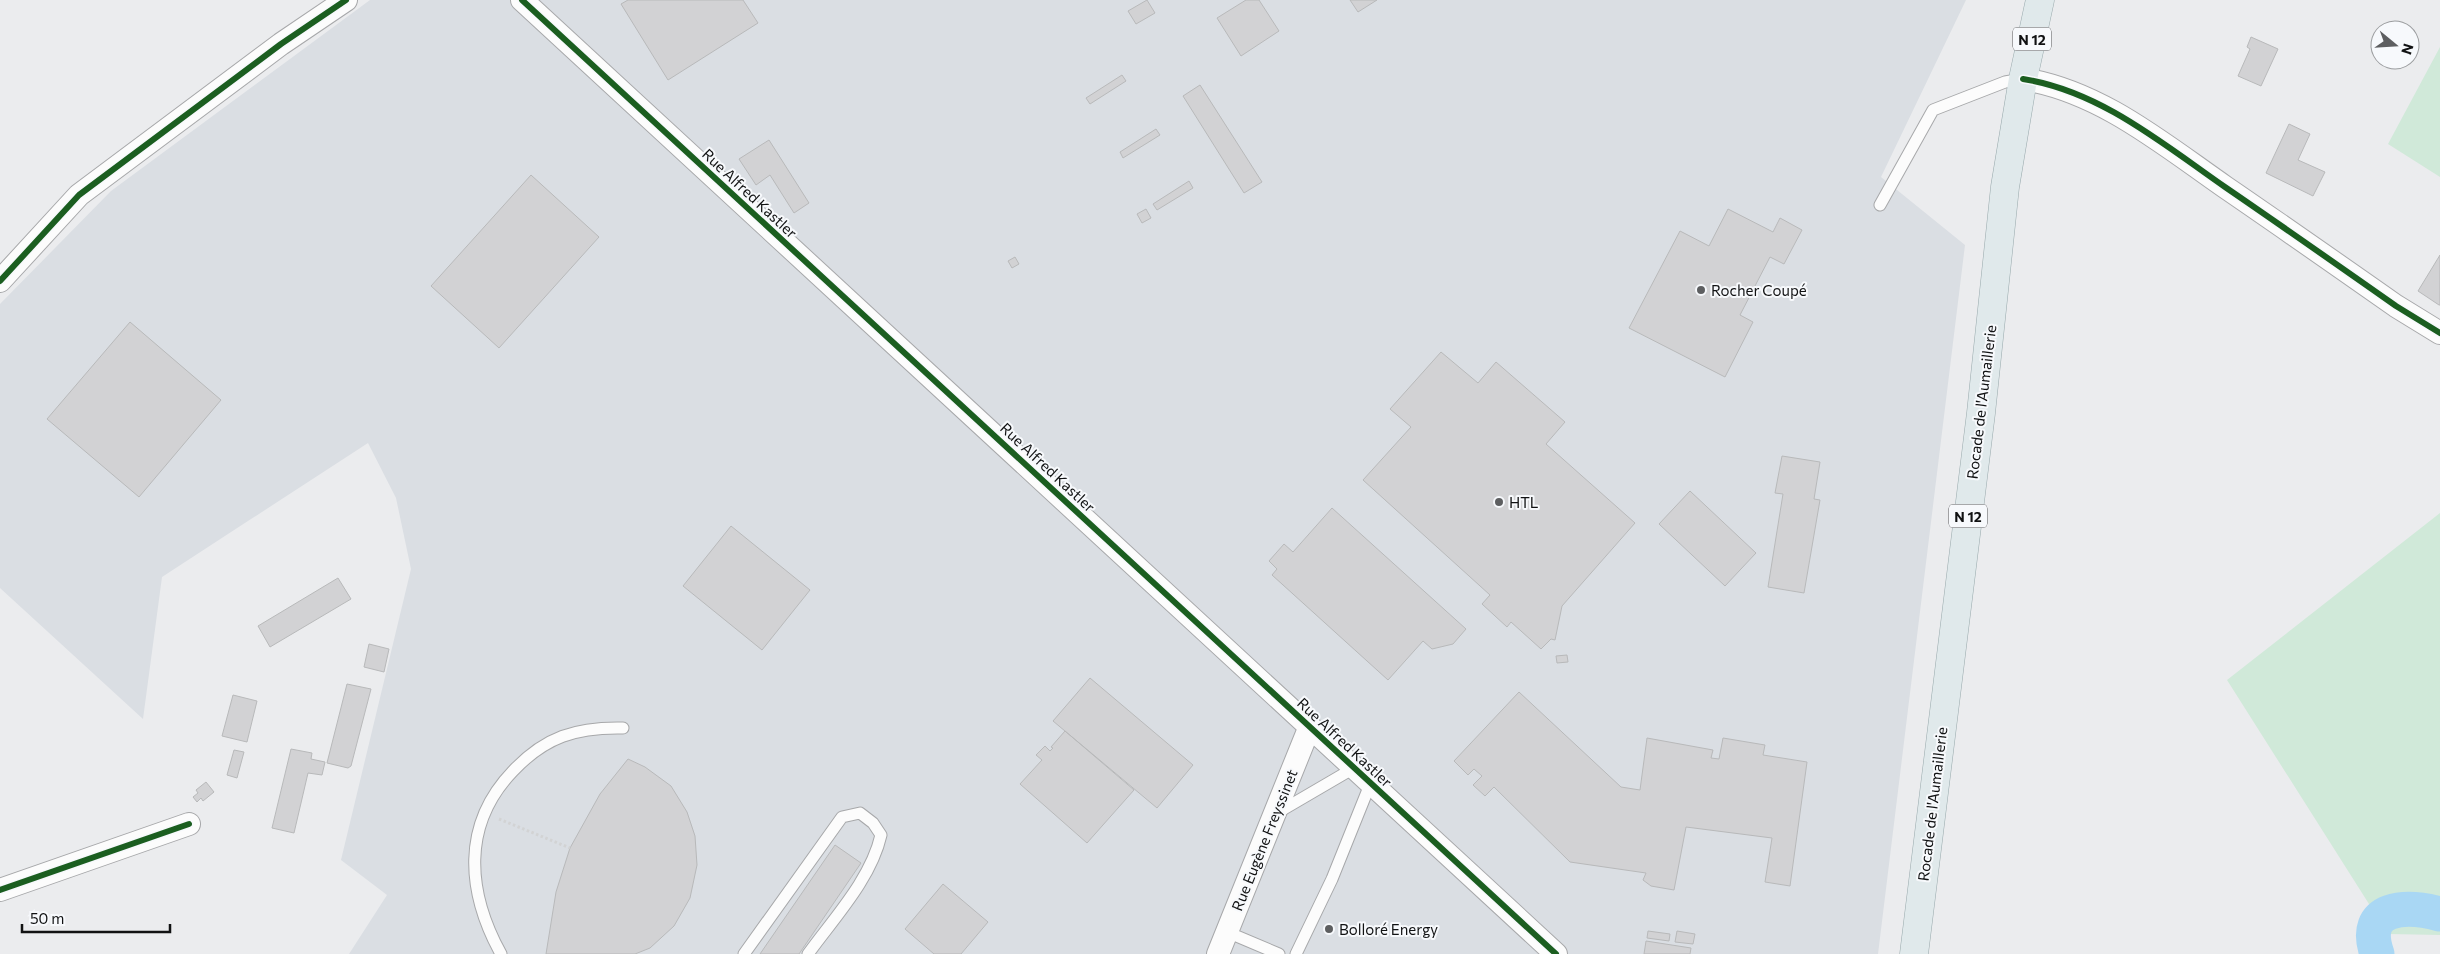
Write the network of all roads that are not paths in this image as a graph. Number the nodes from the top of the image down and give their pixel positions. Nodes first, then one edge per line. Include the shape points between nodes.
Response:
1 (346, 0) edge
2 (522, 0) edge
3 (2040, 0) edge
4 (2023, 79) junction
5 (1880, 205) dead end
6 (0, 281) edge
7 (2440, 333) edge
8 (1310, 726) junction
9 (622, 728) dead end
10 (1363, 775) junction
11 (1276, 814) junction
12 (189, 824) dead end
13 (0, 890) edge
14 (1227, 932) junction
15 (501, 954) edge
16 (744, 954) edge
17 (808, 954) edge
18 (1218, 954) edge
19 (1279, 954) edge
20 (1296, 954) edge
21 (1556, 954) edge
22 (1914, 954) edge

1 - 6 street via 281,44 79,195
2 - 8 street, Rue Alfred Kastler
3 - 4 main road, Rocade de l'Aumaillerie / N 12
4 - 5 lane via 2006,82 1933,110
4 - 7 street via 2046,82 2132,122 2396,306
4 - 22 main road, Rocade de l'Aumaillerie / N 12 via 2005,187 1980,422
8 - 10 street, Rue Alfred Kastler
8 - 11 street, Rue Eugène Freyssinet
9 - 15 lane via 597,728 548,741 528,755 493,793 479,824 475,877 487,928
10 - 11 lane
10 - 20 lane via 1332,879
10 - 21 street, Rue Alfred Kastler
11 - 14 street, Rue Eugène Freyssinet
12 - 13 street
14 - 18 street, Rue Eugène Freyssinet
14 - 19 lane
16 - 17 lane via 842,817 860,813 881,835 877,851 864,876

